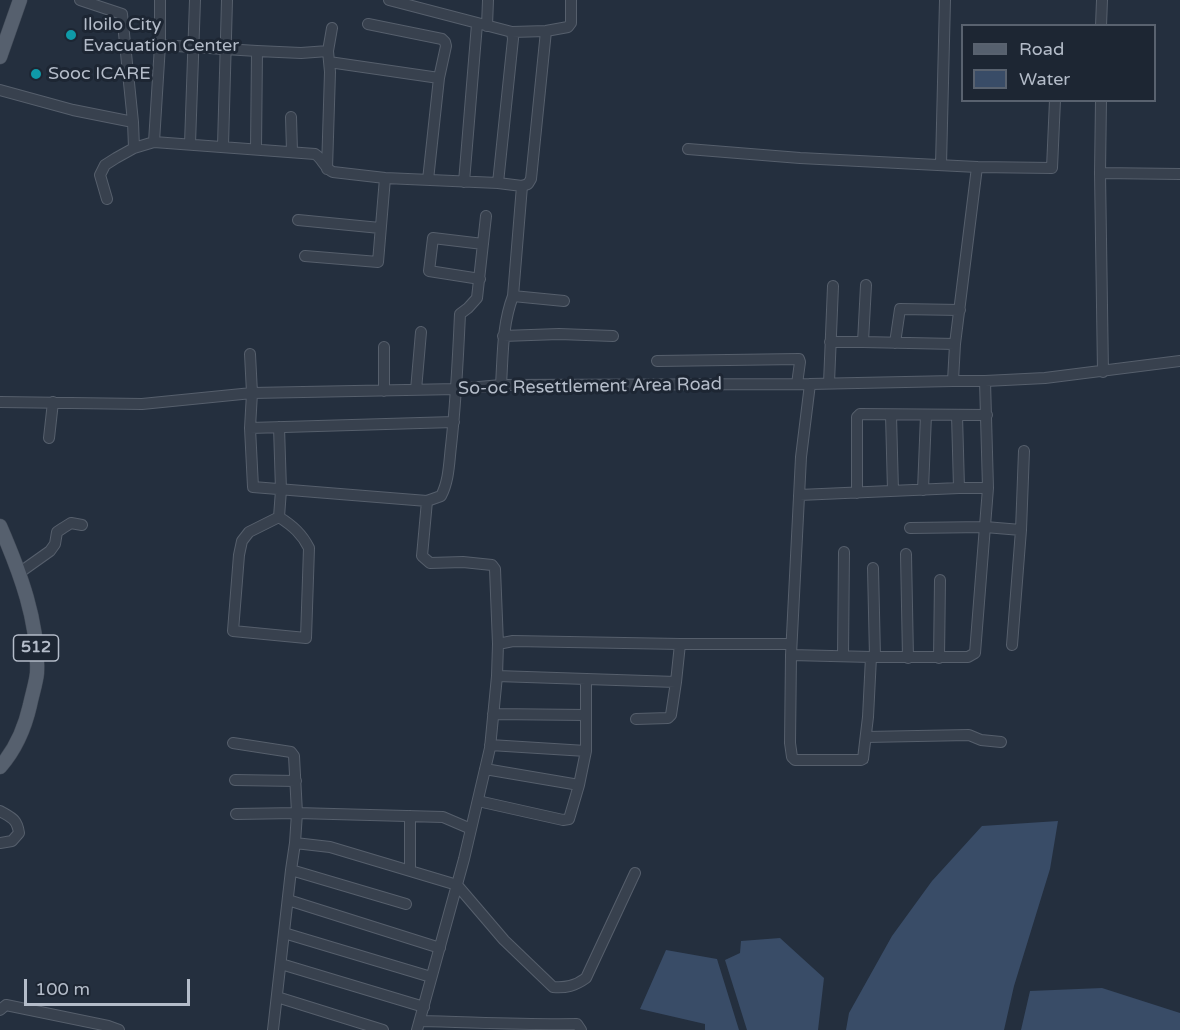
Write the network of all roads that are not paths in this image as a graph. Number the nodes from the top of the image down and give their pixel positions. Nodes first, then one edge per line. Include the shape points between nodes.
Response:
1 (20, 0) edge
2 (80, 0) edge
3 (160, 0) edge
4 (195, 0) edge
5 (227, 0) edge
6 (390, 0) edge
7 (488, 0) edge
8 (571, 0) edge
9 (945, 0) edge
10 (1102, 0) edge
11 (424, 5) edge
12 (368, 24) dead end
13 (1101, 24) edge
14 (482, 25) junction
15 (332, 28) dead end
16 (546, 31) junction
17 (512, 32) junction
18 (160, 45) junction
19 (194, 47) junction
20 (226, 49) junction
21 (256, 51) junction
22 (0, 57) edge
23 (329, 62) junction
24 (439, 78) junction
25 (0, 90) edge
26 (1055, 102) edge
27 (1101, 102) edge
28 (291, 117) dead end
29 (133, 122) junction
30 (154, 142) junction
31 (190, 144) junction
32 (223, 146) junction
33 (134, 148) junction
34 (256, 149) junction
35 (688, 149) dead end
36 (292, 151) junction
37 (941, 165) junction
38 (977, 167) junction
39 (327, 170) junction
40 (1100, 173) junction
41 (1180, 174) edge
42 (385, 178) junction
43 (428, 180) junction
44 (464, 182) junction
45 (498, 183) junction
46 (522, 186) junction
47 (107, 199) dead end
48 (486, 216) dead end
49 (298, 220) dead end
50 (380, 228) junction
51 (483, 244) junction
52 (305, 256) dead end
53 (480, 279) junction
54 (866, 285) dead end
55 (833, 286) dead end
56 (513, 297) junction
57 (564, 301) dead end
58 (960, 309) junction
59 (421, 332) dead end
60 (503, 336) junction
61 (613, 336) dead end
62 (830, 342) junction
63 (863, 342) junction
64 (895, 343) junction
65 (955, 344) junction
66 (384, 347) dead end
67 (250, 354) dead end
68 (657, 361) dead end
69 (1180, 361) edge
70 (1103, 372) junction
71 (953, 381) junction
72 (985, 381) junction
73 (829, 383) junction
74 (797, 384) junction
75 (810, 384) junction
76 (501, 385) junction
77 (457, 389) junction
78 (416, 390) junction
79 (384, 391) junction
80 (252, 393) junction
81 (0, 402) edge
82 (53, 402) junction
83 (891, 415) junction
84 (926, 415) junction
85 (957, 415) junction
86 (987, 415) junction
87 (454, 422) junction
88 (279, 427) junction
89 (250, 428) junction
90 (49, 438) dead end
91 (1024, 451) dead end
92 (959, 488) junction
93 (988, 488) junction
94 (281, 490) junction
95 (923, 490) junction
96 (892, 492) junction
97 (857, 493) junction
98 (799, 495) junction
99 (427, 501) junction
100 (279, 517) junction
101 (82, 525) dead end
102 (0, 526) edge
103 (985, 526) junction
104 (910, 528) dead end
105 (1021, 530) junction
106 (844, 552) dead end
107 (906, 554) dead end
108 (873, 568) dead end
109 (19, 573) junction
110 (940, 580) dead end
111 (498, 644) junction
112 (680, 644) junction
113 (790, 644) junction
114 (1012, 645) dead end
115 (790, 655) junction
116 (843, 656) junction
117 (873, 657) junction
118 (908, 658) junction
119 (939, 658) junction
120 (497, 676) junction
121 (586, 679) junction
122 (676, 682) junction
123 (493, 714) junction
124 (586, 715) junction
125 (636, 719) dead end
126 (866, 737) junction
127 (1001, 742) dead end
128 (233, 743) dead end
129 (490, 745) junction
130 (586, 751) junction
131 (0, 766) edge
132 (485, 769) junction
133 (235, 780) dead end
134 (296, 781) junction
135 (579, 785) junction
136 (478, 801) junction
137 (0, 811) edge
138 (297, 813) junction
139 (236, 814) dead end
140 (410, 816) junction
141 (471, 829) junction
142 (0, 843) edge
143 (295, 843) junction
144 (291, 870) junction
145 (410, 871) junction
146 (635, 873) dead end
147 (457, 885) junction
148 (288, 900) junction
149 (406, 904) dead end
150 (284, 933) junction
151 (440, 948) junction
152 (281, 964) junction
153 (432, 977) junction
154 (277, 997) junction
155 (424, 1007) junction
156 (0, 1010) edge
157 (418, 1025) edge
158 (119, 1030) edge
159 (273, 1030) edge
160 (383, 1030) edge
161 (581, 1030) edge

1 - 22 main road
2 - 29 street via 122,14
3 - 18 street
4 - 19 street
5 - 20 street
6 - 11 street
7 - 14 street
8 - 16 street via 571,24
9 - 37 street
10 - 13 street
11 - 14 street
12 - 24 street via 442,39 446,46
14 - 17 street
14 - 44 street
15 - 23 street
16 - 17 street
16 - 46 street via 531,179
17 - 45 street
18 - 19 street
18 - 30 street
19 - 20 street
19 - 31 street
20 - 21 street
20 - 32 street
21 - 23 street via 301,53
21 - 34 street
23 - 24 street
23 - 39 street
24 - 43 street
25 - 29 street
26 - 38 street via 1052,168
27 - 40 street
28 - 36 street
29 - 33 street
30 - 31 street
30 - 33 street
31 - 32 street
32 - 34 street
33 - 47 street via 105,165 100,175
34 - 36 street
35 - 37 street
36 - 39 street via 315,154
37 - 38 street
38 - 58 street
39 - 42 street
40 - 41 street
40 - 70 street
42 - 43 street
42 - 50 street
43 - 44 street
44 - 45 street
45 - 46 street
46 - 56 street
48 - 51 street
49 - 50 street
50 - 52 street via 378,262
51 - 53 street
51 - 53 street via 433,238 429,271
53 - 77 street via 477,298 460,314
54 - 63 street
55 - 62 street
56 - 57 street
56 - 60 street
58 - 64 street via 900,309
58 - 65 street
59 - 78 street
60 - 61 street
60 - 76 street
62 - 63 street
62 - 73 street
63 - 64 street
64 - 65 street
65 - 71 street
66 - 79 street
67 - 80 street
68 - 74 street via 799,359
69 - 70 street, So-oc Resettlement Area Road
70 - 72 street, So-oc Resettlement Area Road
71 - 72 street, So-oc Resettlement Area Road
71 - 73 street, So-oc Resettlement Area Road
72 - 86 street
73 - 75 street, So-oc Resettlement Area Road
74 - 75 street, So-oc Resettlement Area Road
74 - 76 street, So-oc Resettlement Area Road
75 - 98 street
76 - 77 street, So-oc Resettlement Area Road
77 - 78 street, So-oc Resettlement Area Road
77 - 87 street
78 - 79 street, So-oc Resettlement Area Road
79 - 80 street, So-oc Resettlement Area Road
80 - 82 street, So-oc Resettlement Area Road via 142,404
80 - 89 street
81 - 82 street, So-oc Resettlement Area Road
82 - 90 street
83 - 84 street
83 - 96 street
83 - 97 street via 857,417
84 - 85 street
84 - 95 street
85 - 86 street
85 - 92 street
86 - 93 street
87 - 88 street
87 - 99 street via 446,487 441,496
88 - 89 street
88 - 94 street
89 - 94 street via 253,487
91 - 105 street
92 - 93 street
92 - 95 street
93 - 103 street
94 - 99 street
94 - 100 street
95 - 96 street
96 - 97 street
97 - 98 street
98 - 113 street
99 - 111 street via 422,555 425,560 492,564 495,569
100 - 100 street via 249,532 242,541 233,631 306,638 309,548 303,536
101 - 109 street via 71,523 57,532 50,551
102 - 109 main road, 512
103 - 104 street
103 - 105 street
103 - 119 street via 975,653
105 - 114 street
106 - 116 street
107 - 118 street
108 - 117 street
109 - 131 main road, 512 via 35,629 37,675 26,720 9,757
110 - 119 street
111 - 112 street
111 - 120 street
112 - 113 street
112 - 122 street
113 - 115 street
115 - 116 street
115 - 126 street via 790,743 794,759 861,760
116 - 117 street
117 - 118 street
117 - 126 street
118 - 119 street
120 - 121 street
120 - 123 street
121 - 122 street
121 - 124 street
122 - 125 street via 671,715
123 - 124 street
123 - 129 street
124 - 130 street
126 - 127 street via 969,735
128 - 134 street via 291,752
129 - 130 street
129 - 132 street
130 - 135 street
132 - 135 street
132 - 136 street
133 - 134 street
134 - 138 street
135 - 136 street via 567,820
136 - 141 street
137 - 142 street via 13,819 19,833 12,841
138 - 139 street
138 - 140 street
138 - 143 street
140 - 141 street via 443,817
140 - 145 street
141 - 147 street
143 - 144 street
143 - 145 street via 330,847
144 - 148 street
144 - 149 street
145 - 147 street
146 - 147 street via 586,978 566,988 553,987 504,940
147 - 151 street
148 - 150 street
148 - 151 street
150 - 152 street
150 - 153 street
151 - 153 street
152 - 154 street
152 - 155 street
153 - 155 street
154 - 159 street
154 - 160 street
155 - 157 street
156 - 158 street via 6,1005
157 - 161 street via 577,1024

